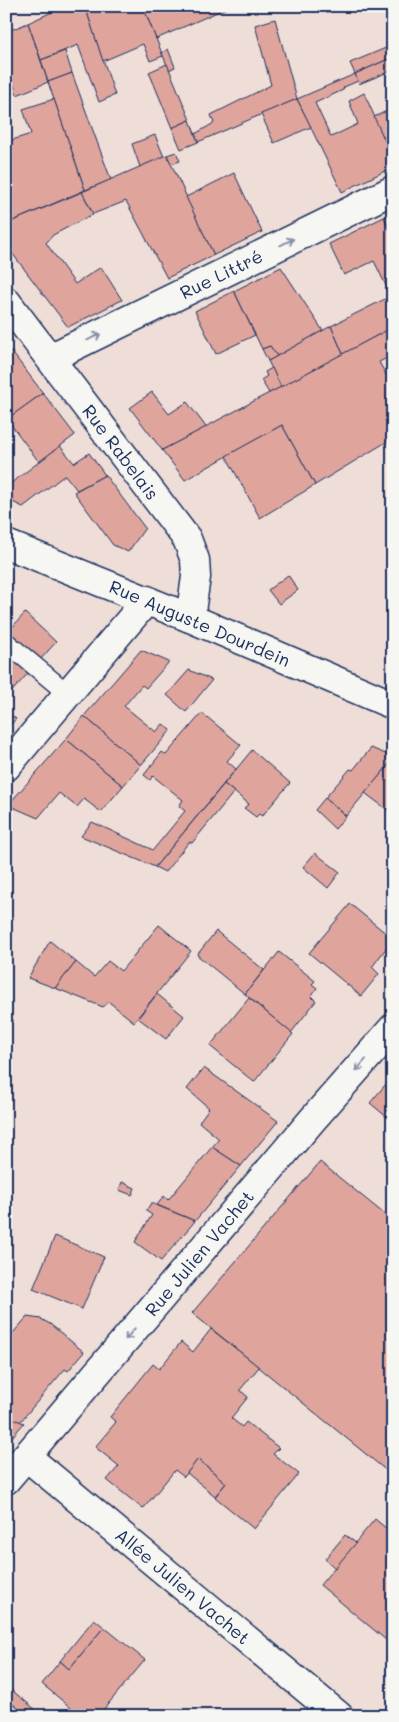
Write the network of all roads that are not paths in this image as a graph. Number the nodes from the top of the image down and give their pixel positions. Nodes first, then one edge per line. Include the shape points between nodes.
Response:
1 (393, 190) edge
2 (6, 301) edge
3 (50, 358) junction
4 (6, 544) edge
5 (147, 600) junction
6 (190, 618) junction
7 (6, 642) edge
8 (68, 694) junction
9 (393, 705) edge
10 (6, 767) edge
11 (393, 1028) edge
12 (26, 1456) junction
13 (6, 1480) edge
14 (339, 1716) edge

3 -> 1 street, Rue Littré
2 - 3 street, Rue Rabelais
3 - 6 street, Rue Rabelais via 187,539 196,560
4 - 5 street, Rue Auguste Dourdein
5 - 6 street, Rue Auguste Dourdein
5 - 8 street
6 - 9 street, Rue Auguste Dourdein
7 - 8 lane
8 - 10 street
11 -> 12 street, Rue Julien Vachet
12 - 13 street, Rue Julien Vachet
12 - 14 street, Allée Julien Vachet

